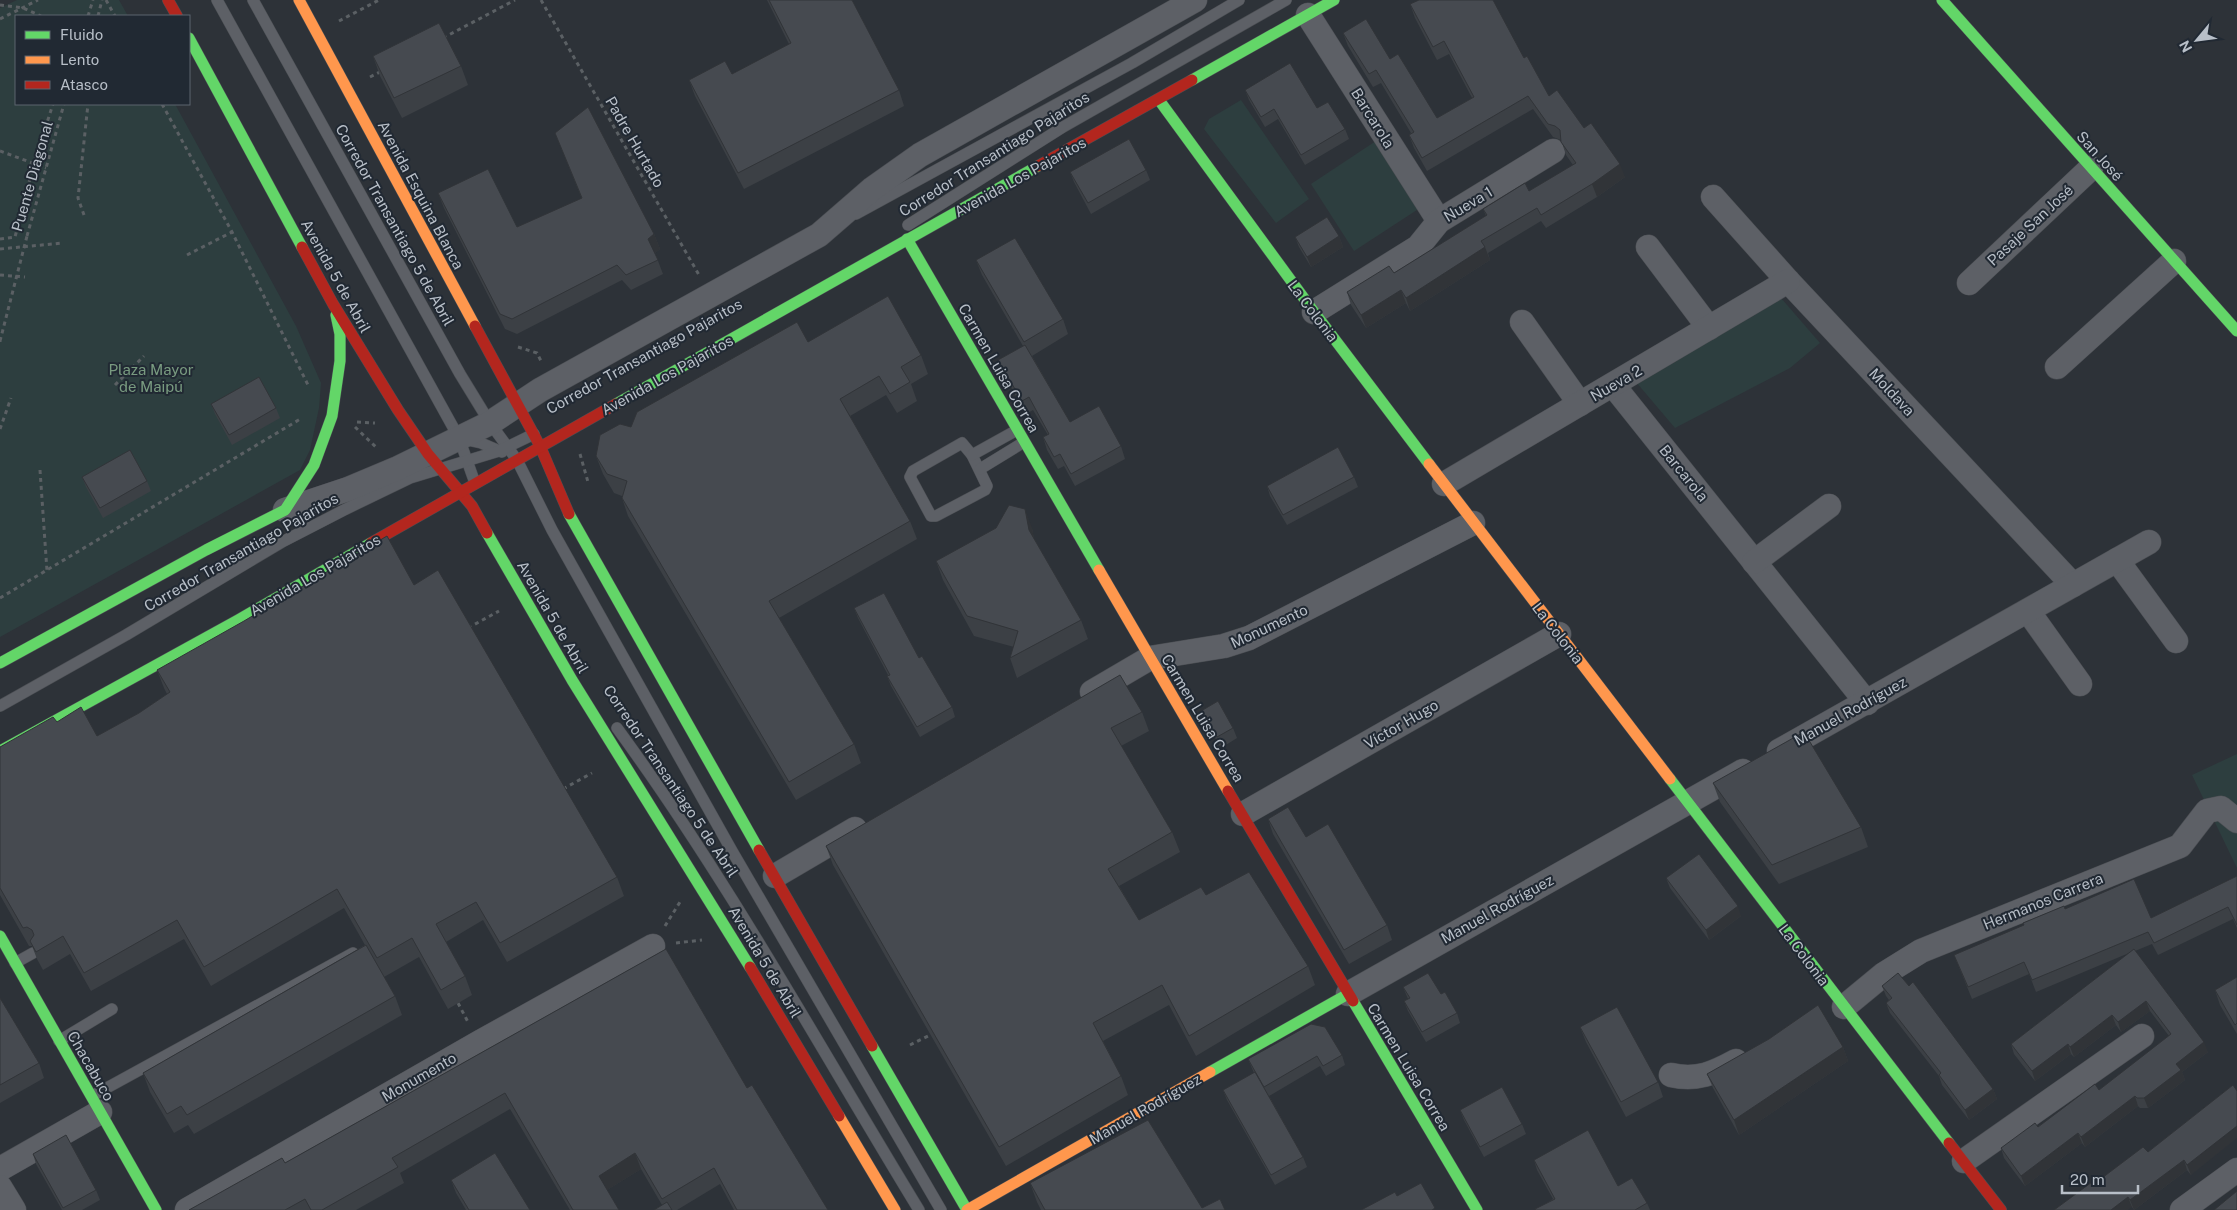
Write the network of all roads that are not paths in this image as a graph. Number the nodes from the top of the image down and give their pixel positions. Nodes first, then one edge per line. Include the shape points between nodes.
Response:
1 (168, 0) edge
2 (217, 0) edge
3 (253, 0) edge
4 (299, 0) edge
5 (1195, 0) edge
6 (1238, 0) edge
7 (1286, 0) edge
8 (1334, 0) edge
9 (1942, 0) edge
10 (176, 15) edge
11 (1308, 15) junction
12 (190, 40) edge
13 (1159, 100) junction
14 (1553, 151) dead end
15 (2091, 168) junction
16 (1713, 197) dead end
17 (1439, 221) junction
18 (896, 232) dead end
19 (819, 235) junction
20 (906, 239) junction
21 (879, 242) dead end
22 (1648, 247) dead end
23 (2174, 261) junction
24 (1788, 281) junction
25 (1969, 282) dead end
26 (333, 304) junction
27 (1314, 312) junction
28 (750, 315) dead end
29 (1522, 322) dead end
30 (1709, 328) junction
31 (2237, 331) edge
32 (2057, 367) dead end
33 (1613, 385) junction
34 (516, 404) junction
35 (1580, 404) junction
36 (490, 423) junction
37 (544, 428) dead end
38 (1017, 430) junction
39 (533, 435) junction
40 (458, 438) junction
41 (1024, 442) junction
42 (540, 446) junction
43 (504, 449) junction
44 (972, 455) junction
45 (467, 460) junction
46 (516, 460) junction
47 (434, 461) junction
48 (980, 469) junction
49 (476, 484) junction
50 (1444, 484) junction
51 (460, 492) junction
52 (1829, 506) dead end
53 (285, 510) junction
54 (1473, 522) junction
55 (2149, 542) dead end
56 (2117, 560) junction
57 (1754, 562) junction
58 (2073, 585) junction
59 (2028, 611) junction
60 (1559, 634) junction
61 (2176, 641) dead end
62 (1150, 658) junction
63 (0, 663) edge
64 (2080, 684) dead end
65 (1075, 702) edge
66 (1867, 703) junction
67 (0, 706) edge
68 (602, 706) dead end
69 (613, 722) dead end
70 (0, 751) edge
71 (1688, 801) junction
72 (1243, 814) junction
73 (870, 821) edge
74 (2237, 821) edge
75 (775, 876) junction
76 (773, 924) junction
77 (0, 936) edge
78 (653, 946) dead end
79 (33, 953) edge
80 (353, 953) edge
81 (15, 963) junction
82 (1348, 994) junction
83 (1833, 1002) junction
84 (112, 1009) dead end
85 (2142, 1036) dead end
86 (59, 1041) junction
87 (1752, 1051) edge
88 (1671, 1075) dead end
89 (95, 1104) junction
90 (1964, 1161) junction
91 (0, 1169) edge
92 (2237, 1170) edge
93 (0, 1187) edge
94 (14, 1210) edge
95 (156, 1210) edge
96 (187, 1210) edge
97 (895, 1210) edge
98 (919, 1210) edge
99 (941, 1210) edge
100 (967, 1210) edge
101 (1477, 1210) edge
102 (2002, 1210) edge
103 (2182, 1210) edge

1 - 10 main road
2 - 40 lane, Corredor Transantiago 5 de Abril
3 - 36 lane, Corredor Transantiago 5 de Abril
4 - 34 main road, Avenida Esquina Blanca
5 - 19 street via 920,155 872,189
6 - 19 lane, Corredor Transantiago Pajaritos via 1132,63
7 - 18 lane, Corredor Transantiago Pajaritos via 1063,127
8 - 11 main road, Avenida Los Pajaritos
9 - 15 main road, San José
11 - 13 main road, Avenida Los Pajaritos
11 - 17 street, Barcarola
12 - 26 main road, Avenida 5 de Abril
13 - 20 main road, Avenida Los Pajaritos
13 - 27 main road, La Colonia
14 - 17 street, Nueva 1
15 - 23 main road, San José
15 - 25 street, Pasaje San José
16 - 24 street, Moldava
17 - 27 street, Nueva 1 via 1418,247
19 - 34 street
20 - 38 main road, Carmen Luisa Correa
20 - 42 main road, Avenida Los Pajaritos
21 - 28 lane, Corredor Transantiago Pajaritos
22 - 30 street
23 - 31 main road, San José
23 - 32 street
24 - 30 street, Nueva 2
24 - 58 street, Moldava
26 - 47 main road, Avenida 5 de Abril
26 - 53 main road via 340,334 340,361 332,416 314,466
27 - 50 main road, La Colonia
29 - 35 street
30 - 33 street, Nueva 2
33 - 35 street, Nueva 2
33 - 57 street, Barcarola
34 - 36 street
34 - 39 main road
35 - 50 street, Nueva 2
36 - 40 street
36 - 43 lane, Corredor Transantiago 5 de Abril
37 - 39 lane, Corredor Transantiago Pajaritos
38 - 41 main road, Carmen Luisa Correa
38 - 44 lane
39 - 42 main road
39 - 43 lane, Corredor Transantiago Pajaritos
40 - 43 lane
40 - 45 lane, Corredor Transantiago 5 de Abril
40 - 47 street
41 - 48 lane
41 - 62 main road, Carmen Luisa Correa
42 - 43 lane
42 - 46 main road, Avenida Los Pajaritos
42 - 75 main road via 578,532
43 - 45 lane, Corredor Transantiago Pajaritos
43 - 46 lane, Corredor Transantiago 5 de Abril
44 - 48 lane
44 - 48 lane via 962,443 913,471 910,476 931,516 985,490 986,480
45 - 47 lane, Corredor Transantiago Pajaritos
45 - 49 lane, Corredor Transantiago 5 de Abril
46 - 49 main road, Avenida Los Pajaritos
46 - 76 lane, Corredor Transantiago 5 de Abril
47 - 51 main road, Avenida 5 de Abril
47 - 53 street
47 - 67 lane, Corredor Transantiago Pajaritos via 410,478 282,542
49 - 51 main road, Avenida Los Pajaritos
49 - 68 lane, Corredor Transantiago 5 de Abril via 482,504 502,542
50 - 54 main road, La Colonia
51 - 70 main road, Avenida Los Pajaritos via 238,620
51 - 97 main road, Avenida 5 de Abril via 472,506 572,680 711,901
52 - 57 street
53 - 63 main road
54 - 60 main road, La Colonia
54 - 62 street, Monumento via 1248,638 1224,646
55 - 56 street, Manuel Rodríguez
56 - 58 street, Manuel Rodríguez
56 - 61 street
57 - 66 street, Barcarola
58 - 59 street, Manuel Rodríguez
59 - 64 street
59 - 66 street, Manuel Rodríguez
60 - 71 main road, La Colonia
60 - 72 street, Víctor Hugo
62 - 65 street, Monumento
62 - 72 main road, Carmen Luisa Correa
66 - 71 street, Manuel Rodríguez
69 - 98 lane, Corredor Transantiago 5 de Abril via 710,864
71 - 82 street, Manuel Rodríguez
71 - 83 main road, La Colonia
72 - 82 main road, Carmen Luisa Correa
73 - 75 street
74 - 83 street, Hermanos Carrera via 2221,808 2207,811 2180,846 1921,951
75 - 76 lane
75 - 100 main road
76 - 99 lane, Corredor Transantiago 5 de Abril
77 - 81 main road, Chacabuco
78 - 96 street, Monumento
79 - 81 lane
80 - 89 lane
81 - 86 main road, Chacabuco
82 - 100 main road, Manuel Rodríguez
82 - 101 main road, Carmen Luisa Correa
83 - 90 main road, La Colonia
84 - 86 lane
85 - 90 street
86 - 89 main road, Chacabuco
87 - 88 street via 1710,1075 1696,1078
89 - 91 street
89 - 95 main road, Chacabuco
90 - 102 main road, La Colonia
92 - 103 street
93 - 94 street

